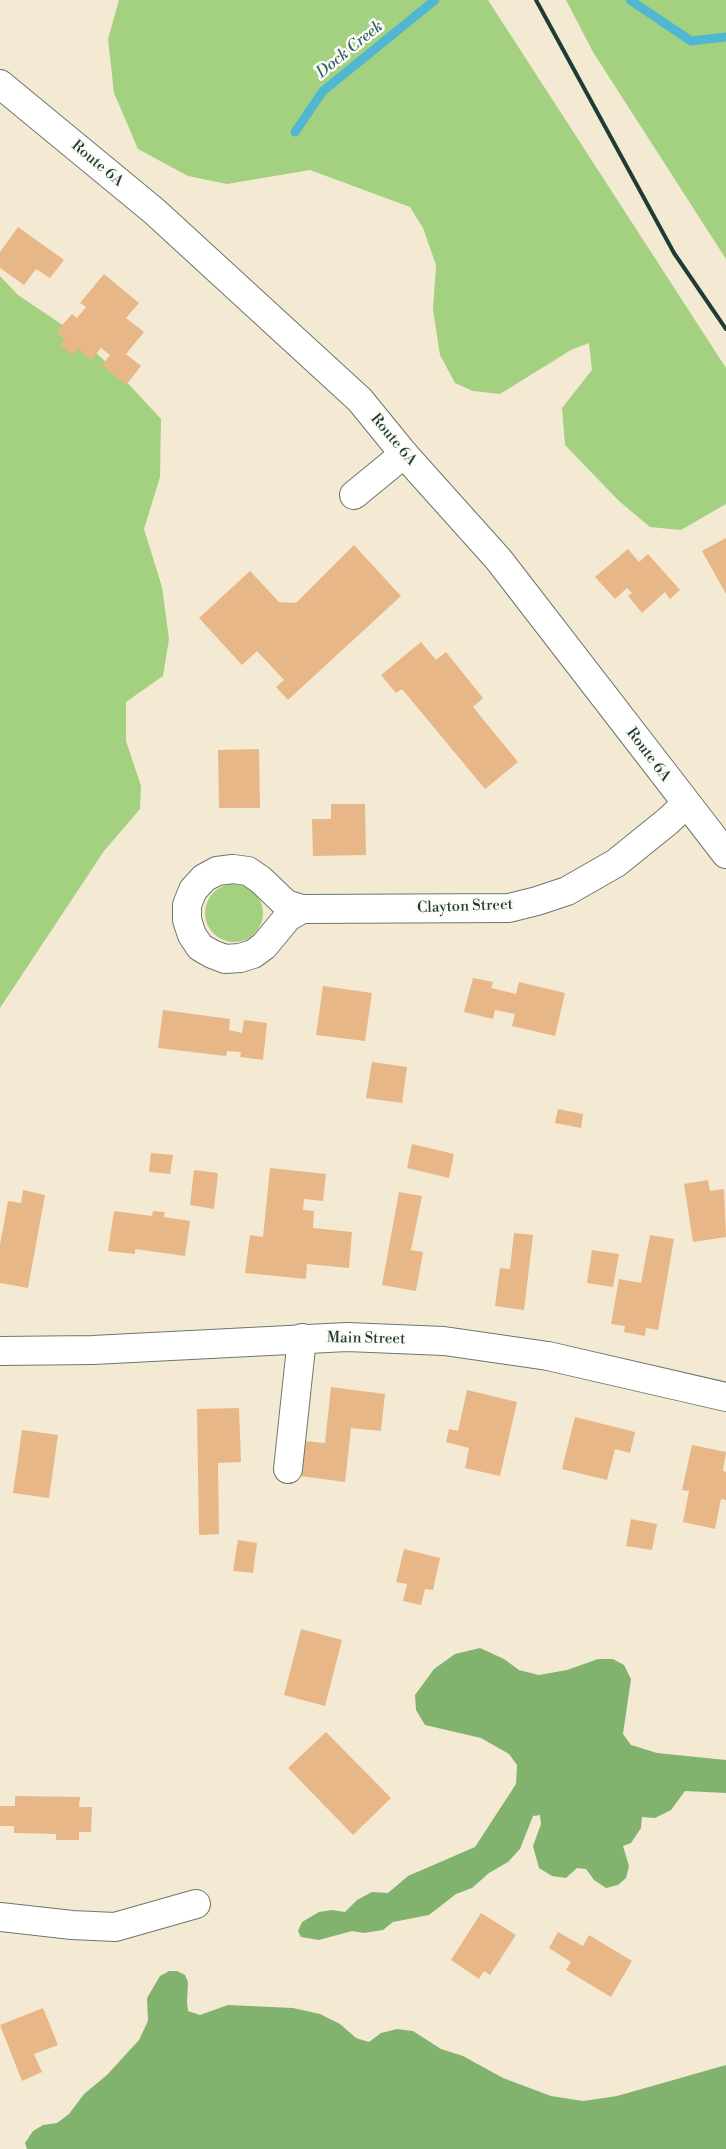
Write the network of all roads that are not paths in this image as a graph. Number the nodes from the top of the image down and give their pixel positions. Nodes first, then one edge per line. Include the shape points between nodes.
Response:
1 (0, 84) edge
2 (404, 454) junction
3 (354, 496) dead end
4 (686, 804) junction
5 (726, 854) edge
6 (302, 909) dead end
7 (302, 1338) junction
8 (0, 1351) edge
9 (726, 1397) edge
10 (288, 1469) dead end
11 (196, 1904) dead end
12 (0, 1917) edge

1 - 2 main road, Route 6A via 154,211 360,400
2 - 3 main road
2 - 4 main road, Route 6A via 499,560
4 - 5 main road, Route 6A
4 - 6 main road, Clayton Street via 616,863 567,891 537,901 509,908
7 - 8 main road, Main Street via 93,1350
7 - 9 main road, Main Street via 434,1341 502,1348 591,1364
7 - 10 main road
11 - 12 main road via 115,1927

